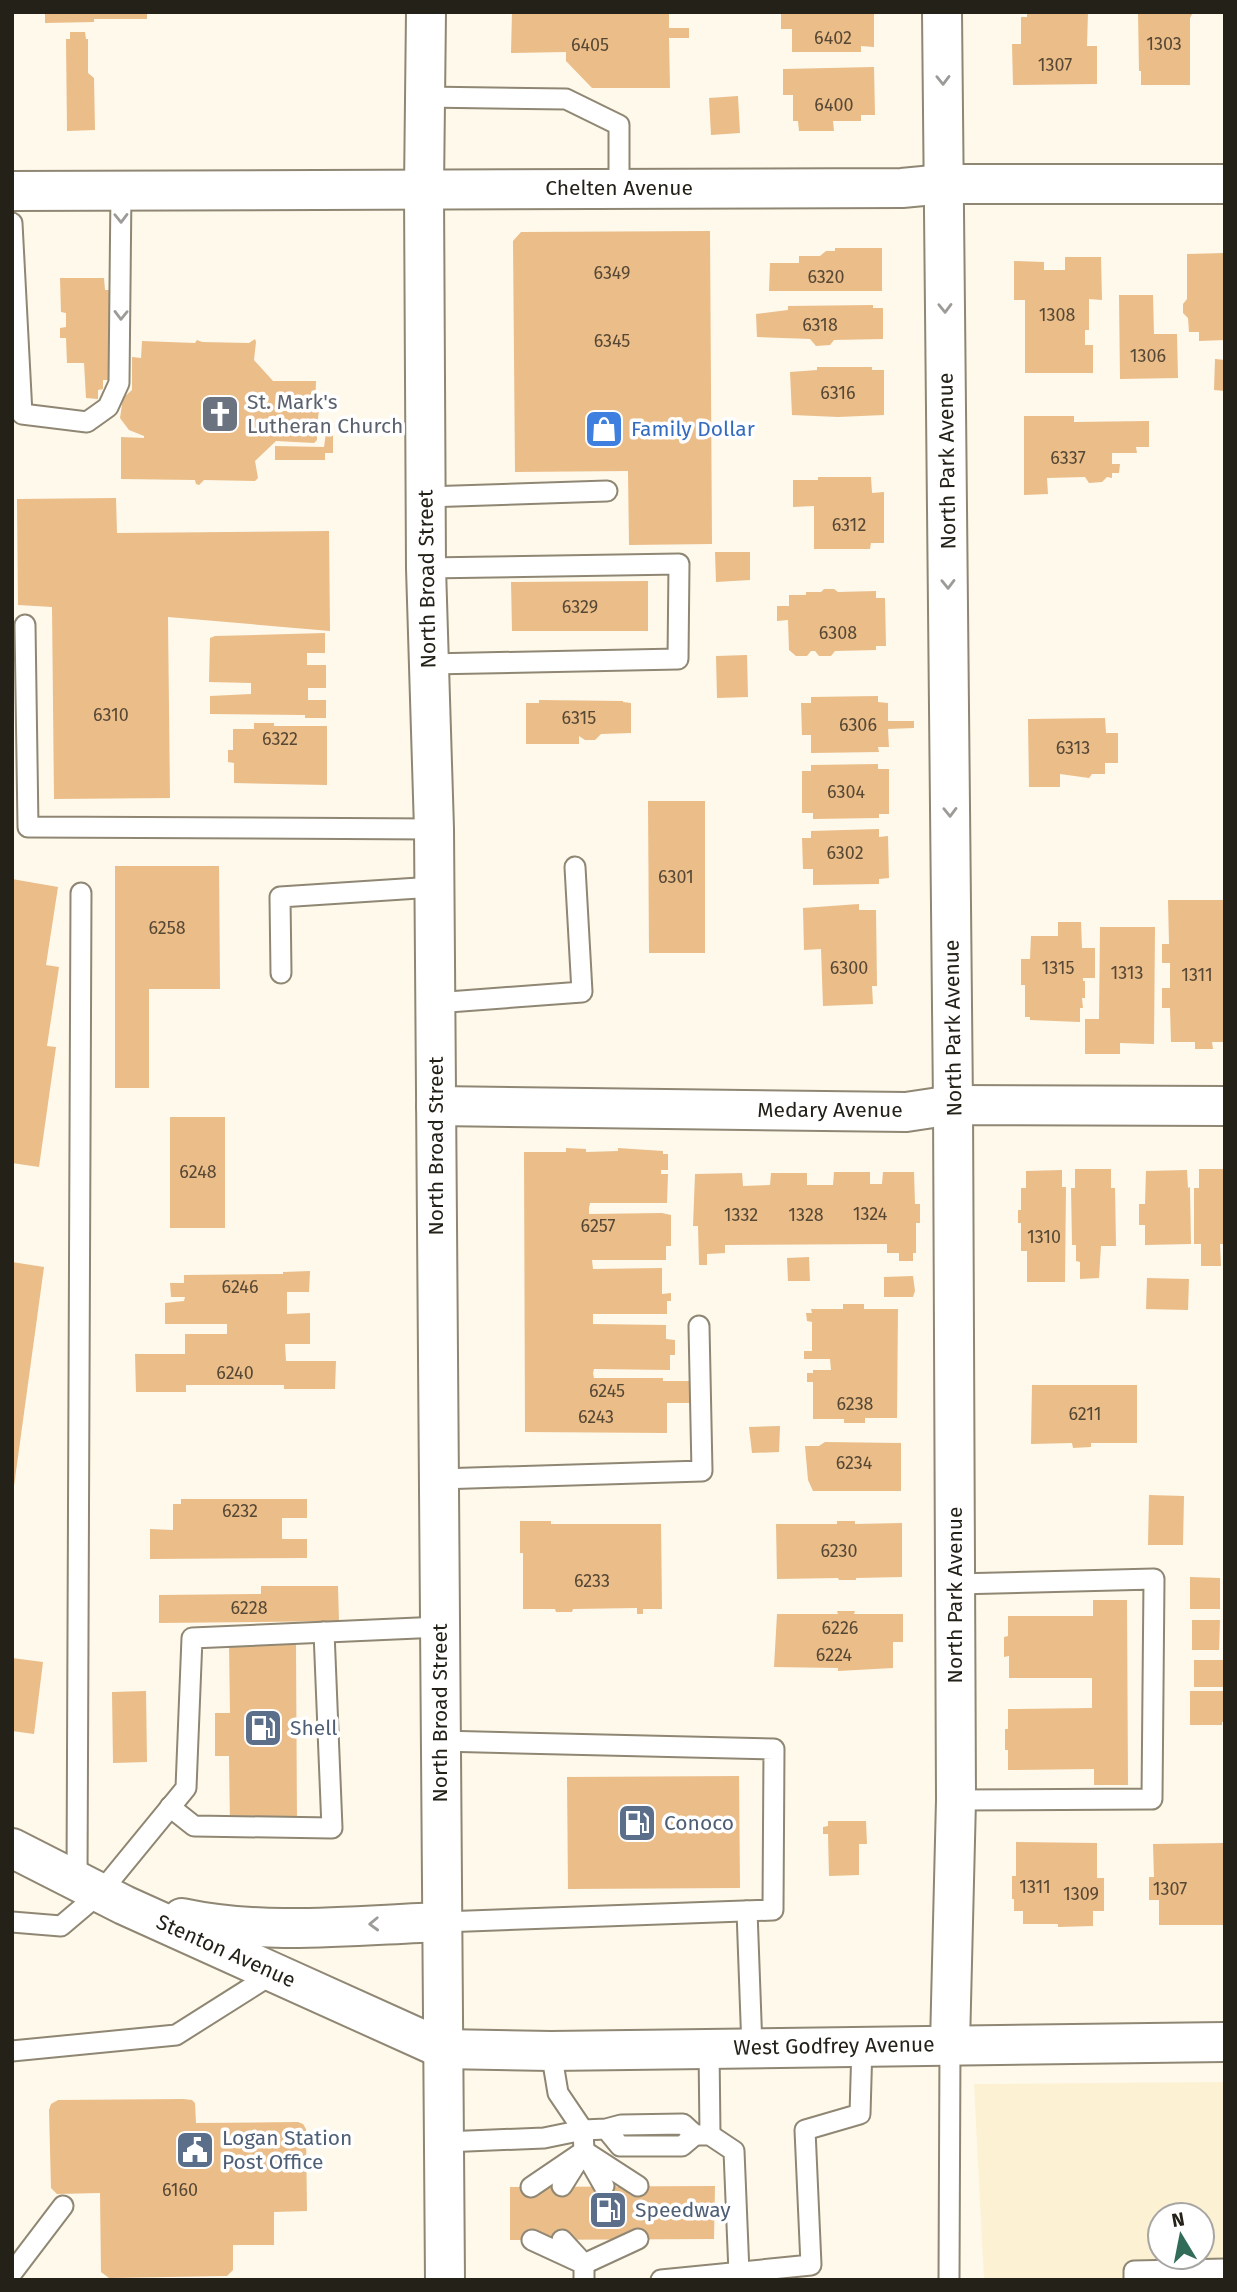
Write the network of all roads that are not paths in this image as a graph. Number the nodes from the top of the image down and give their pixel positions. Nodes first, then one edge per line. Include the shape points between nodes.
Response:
1 (426, 12) edge
2 (942, 12) edge
3 (424, 97) junction
4 (944, 184) junction
5 (1225, 184) edge
6 (619, 188) junction
7 (424, 189) junction
8 (121, 190) junction
9 (12, 191) edge
10 (12, 223) edge
11 (607, 491) dead end
12 (425, 497) junction
13 (426, 568) junction
14 (25, 625) dead end
15 (429, 664) junction
16 (434, 829) junction
17 (575, 867) dead end
18 (434, 887) junction
19 (81, 894) dead end
20 (281, 973) dead end
21 (435, 1003) junction
22 (953, 1105) junction
23 (1225, 1105) edge
24 (436, 1106) junction
25 (699, 1326) dead end
26 (439, 1479) junction
27 (955, 1584) junction
28 (440, 1627) junction
29 (324, 1632) junction
30 (440, 1741) junction
31 (956, 1800) junction
32 (170, 1807) junction
33 (12, 1848) edge
34 (101, 1893) junction
35 (747, 1911) junction
36 (12, 1922) edge
37 (442, 1922) junction
38 (274, 1973) junction
39 (1225, 2042) edge
40 (950, 2044) junction
41 (862, 2045) junction
42 (709, 2048) junction
43 (752, 2048) junction
44 (443, 2049) junction
45 (12, 2051) edge
46 (551, 2051) junction
47 (583, 2130) junction
48 (703, 2135) junction
49 (444, 2142) junction
50 (584, 2151) junction
51 (562, 2186) dead end
52 (604, 2186) dead end
53 (638, 2186) dead end
54 (531, 2187) dead end
55 (63, 2206) dead end
56 (604, 2239) dead end
57 (638, 2239) dead end
58 (532, 2240) dead end
59 (562, 2240) dead end
60 (584, 2272) edge
61 (1222, 2272) edge
62 (12, 2273) edge
63 (739, 2273) junction
64 (445, 2280) edge
65 (661, 2280) edge
66 (949, 2280) edge
67 (1134, 2280) edge

1 - 3 street, North Broad Street
2 -> 4 street, North Park Avenue
3 - 6 lane via 566,99 619,125
3 - 7 street, North Broad Street
4 - 5 street, Chelten Avenue
4 - 6 street, Chelten Avenue
4 -> 22 street, North Park Avenue
6 - 7 street, Chelten Avenue
7 - 8 street, Chelten Avenue
7 - 12 street, North Broad Street
8 - 9 street, Chelten Avenue
8 -> 10 lane via 119,383 108,407 87,422 22,414
11 - 12 lane
12 - 13 street, North Broad Street
13 - 15 street, North Broad Street
13 - 15 lane via 679,564 678,659
14 - 16 lane via 28,827
15 - 16 street, North Broad Street
16 - 18 street, North Broad Street
17 - 21 lane via 582,992
18 - 20 lane via 280,897
18 - 21 street, North Broad Street
19 - 34 lane
21 - 24 street, North Broad Street
22 - 23 street, Medary Avenue
22 - 24 street, Medary Avenue via 906,1112
22 - 27 street, North Park Avenue
24 - 26 street, North Broad Street
25 - 26 lane via 702,1471
26 - 28 street, North Broad Street
27 - 31 street, North Park Avenue
27 - 31 lane via 1154,1579 1152,1799
28 - 29 lane
28 - 30 street, North Broad Street
29 - 32 lane via 192,1638 186,1787
29 - 32 lane via 332,1828 194,1826
30 - 35 lane via 774,1749 774,1910
30 - 37 street, North Broad Street
31 - 40 street, North Park Avenue
32 - 34 lane
33 - 34 street, Stenton Avenue
34 - 36 lane via 61,1926
37 -> 34 street via 310,1927 202,1922
34 - 38 street, Stenton Avenue
35 - 37 lane
35 - 43 lane
37 - 44 street, North Broad Street
38 - 44 street, Stenton Avenue
38 - 45 lane via 176,2035
39 - 40 street, West Godfrey Avenue
40 - 41 street, West Godfrey Avenue
40 - 66 lane
41 - 43 street, West Godfrey Avenue
41 - 63 lane via 860,2114 805,2130 811,2265
42 - 43 street, West Godfrey Avenue
42 - 46 street, West Godfrey Avenue
42 - 48 lane
44 - 46 street, West Godfrey Avenue
44 - 49 street, North Broad Street
46 - 47 lane via 558,2093
47 - 48 lane via 606,2129 620,2146 682,2146
47 - 49 lane via 544,2138
47 - 50 lane
48 - 63 lane via 734,2151
49 - 64 street, North Broad Street
50 - 51 lane
50 - 52 lane
50 - 53 lane
50 - 54 lane
55 - 62 lane
56 - 60 lane
57 - 60 lane
58 - 60 lane
59 - 60 lane
61 - 67 lane via 1134,2271
63 - 65 lane

